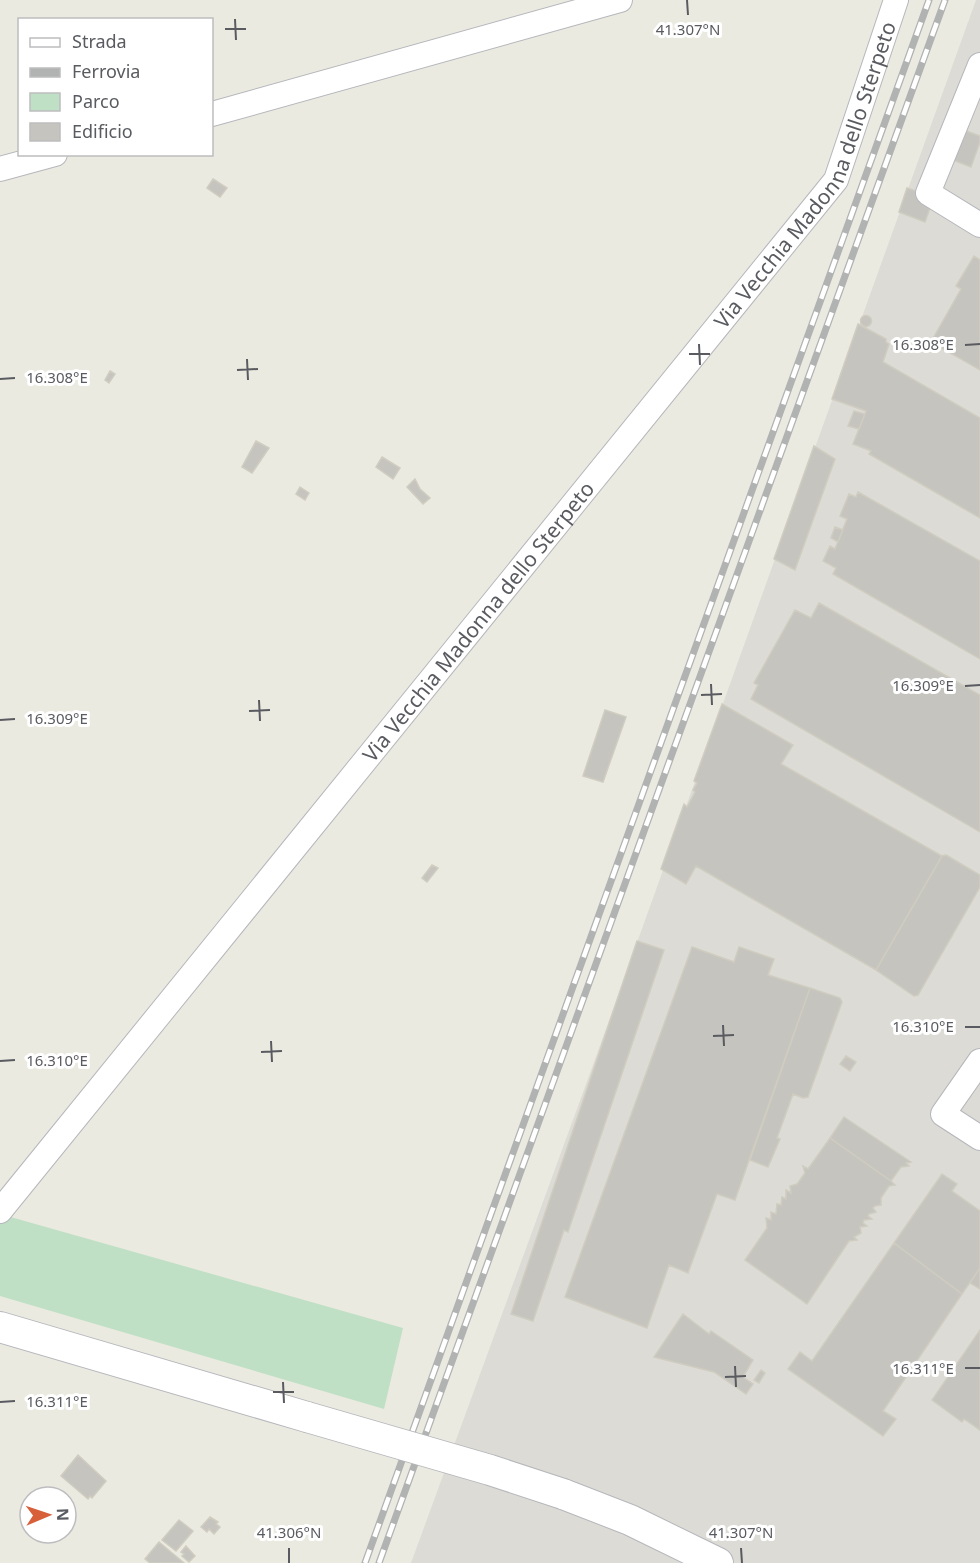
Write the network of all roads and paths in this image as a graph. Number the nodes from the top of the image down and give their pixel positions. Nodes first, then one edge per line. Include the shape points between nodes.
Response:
1 (620, 0) edge
2 (896, 0) edge
3 (980, 65) edge
4 (213, 114) edge
5 (48, 156) edge
6 (0, 169) edge
7 (980, 225) edge
8 (980, 1060) edge
9 (980, 1138) edge
10 (0, 1211) edge
11 (0, 1327) edge
12 (718, 1563) edge

1 - 4 street
2 - 10 street, Via Vecchia Madonna dello Sterpeto via 836,180
3 - 7 street via 928,193
5 - 6 street
8 - 9 street via 943,1114
11 - 12 street, bridge via 490,1470 563,1494

